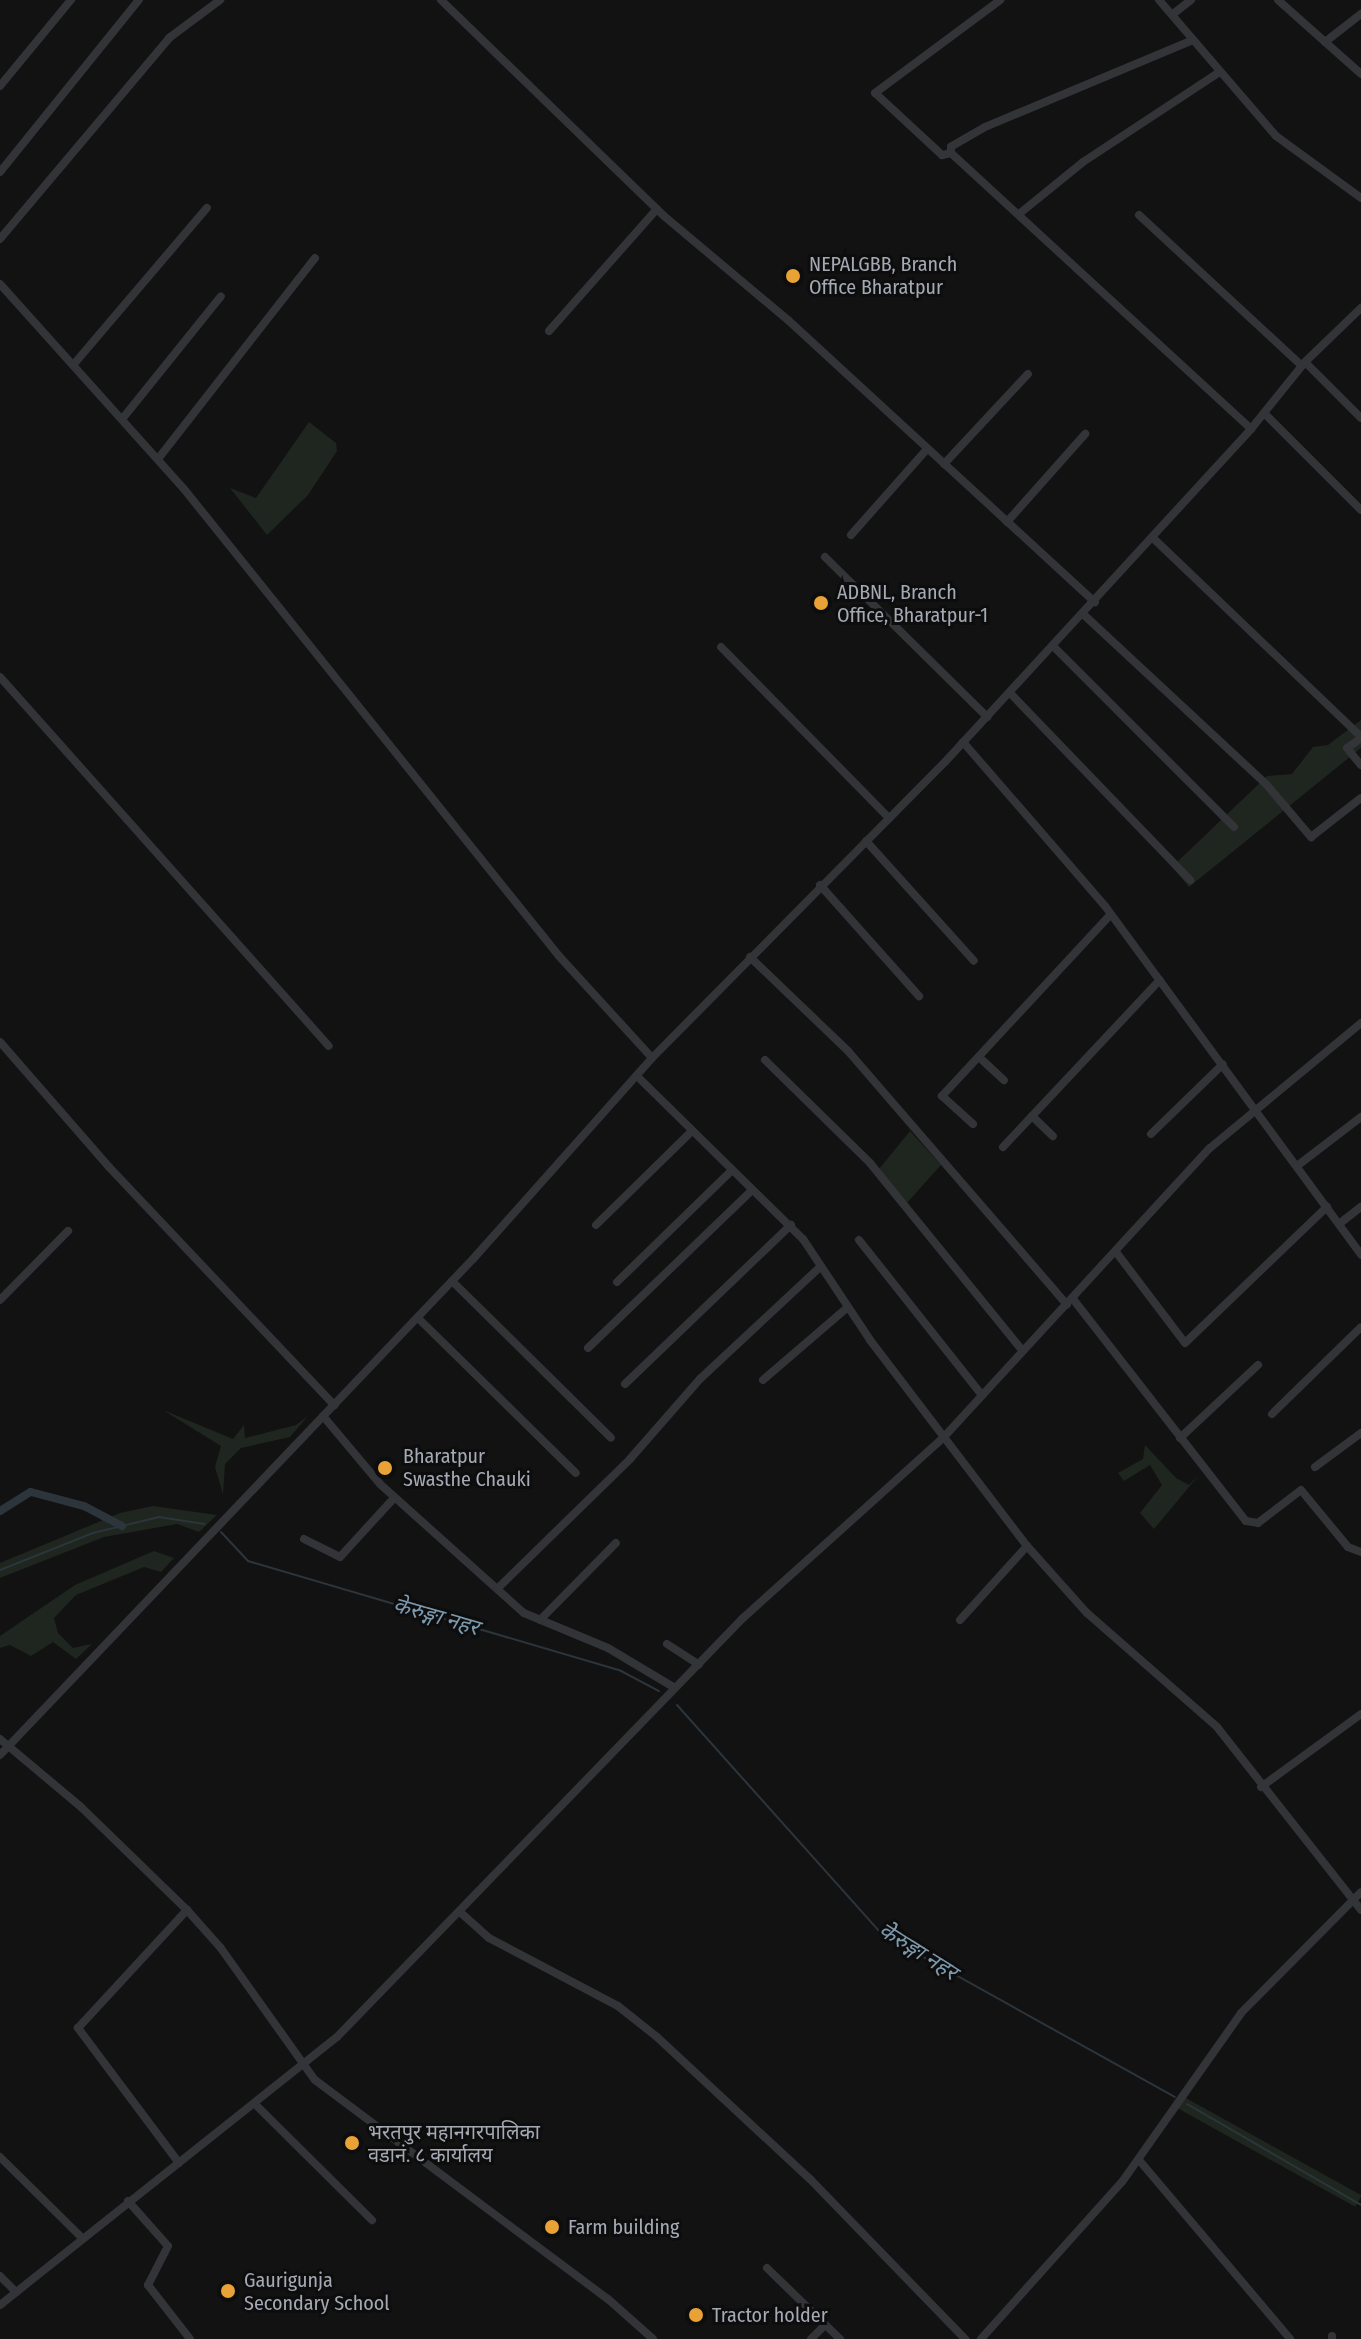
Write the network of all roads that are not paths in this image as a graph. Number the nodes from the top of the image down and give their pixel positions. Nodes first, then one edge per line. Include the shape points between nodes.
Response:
1 (71, 0) edge
2 (139, 0) edge
3 (220, 0) edge
4 (441, 0) edge
5 (1000, 0) edge
6 (1159, 0) edge
7 (1191, 0) edge
8 (1278, 0) edge
9 (1173, 14) junction
10 (1361, 14) edge
11 (1193, 40) junction
12 (1325, 42) junction
13 (1218, 73) junction
14 (1361, 74) edge
15 (0, 86) edge
16 (951, 153) junction
17 (0, 172) edge
18 (1361, 198) edge
19 (207, 208) dead end
20 (657, 209) junction
21 (1019, 214) junction
22 (1139, 215) dead end
23 (0, 239) edge
24 (315, 258) dead end
25 (0, 284) edge
26 (221, 296) dead end
27 (1361, 308) edge
28 (549, 331) dead end
29 (74, 364) junction
30 (1303, 364) junction
31 (1028, 374) dead end
32 (1264, 413) junction
33 (123, 418) junction
34 (1361, 418) edge
35 (1251, 429) junction
36 (1085, 434) dead end
37 (927, 449) junction
38 (158, 459) junction
39 (944, 464) junction
40 (1361, 510) edge
41 (1007, 522) junction
42 (851, 535) dead end
43 (1153, 538) junction
44 (825, 557) dead end
45 (1095, 602) junction
46 (1083, 614) junction
47 (1053, 646) junction
48 (721, 647) dead end
49 (0, 677) edge
50 (1010, 693) junction
51 (987, 717) junction
52 (1361, 738) edge
53 (963, 742) junction
54 (1361, 765) edge
55 (1361, 798) edge
56 (889, 818) junction
57 (1234, 827) dead end
58 (866, 841) junction
59 (1190, 880) dead end
60 (820, 885) junction
61 (1111, 914) junction
62 (750, 957) junction
63 (974, 961) dead end
64 (1160, 980) junction
65 (919, 996) dead end
66 (1361, 1023) edge
67 (0, 1042) edge
68 (329, 1046) dead end
69 (979, 1057) junction
70 (652, 1058) junction
71 (765, 1060) dead end
72 (1223, 1064) junction
73 (637, 1076) junction
74 (1004, 1080) dead end
75 (1255, 1107) junction
76 (1032, 1116) junction
77 (1361, 1117) edge
78 (973, 1124) dead end
79 (691, 1132) junction
80 (1151, 1134) dead end
81 (1053, 1136) dead end
82 (1003, 1147) dead end
83 (1297, 1166) junction
84 (731, 1171) junction
85 (752, 1190) junction
86 (1327, 1207) junction
87 (1361, 1207) edge
88 (1339, 1224) junction
89 (596, 1225) dead end
90 (791, 1225) junction
91 (68, 1231) dead end
92 (859, 1240) dead end
93 (1116, 1252) junction
94 (1361, 1255) edge
95 (820, 1267) junction
96 (452, 1281) junction
97 (617, 1282) dead end
98 (0, 1300) edge
99 (1070, 1302) junction
100 (848, 1307) junction
101 (418, 1318) junction
102 (1361, 1327) edge
103 (588, 1348) dead end
104 (1023, 1351) junction
105 (1258, 1365) dead end
106 (763, 1380) dead end
107 (625, 1384) dead end
108 (982, 1395) junction
109 (334, 1405) junction
110 (1272, 1414) dead end
111 (323, 1416) junction
112 (1361, 1433) edge
113 (611, 1438) dead end
114 (943, 1438) junction
115 (1180, 1438) junction
116 (1315, 1467) dead end
117 (576, 1473) dead end
118 (394, 1498) junction
119 (304, 1539) dead end
120 (616, 1543) dead end
121 (1027, 1546) junction
122 (1361, 1552) edge
123 (498, 1588) junction
124 (540, 1620) junction
125 (960, 1620) dead end
126 (667, 1644) dead end
127 (699, 1665) junction
128 (675, 1688) junction
129 (1361, 1714) edge
130 (0, 1739) edge
131 (8, 1746) junction
132 (0, 1755) edge
133 (1261, 1787) junction
134 (1361, 1892) edge
135 (1348, 1900) junction
136 (187, 1910) junction
137 (1361, 1910) edge
138 (460, 1912) junction
139 (303, 2067) junction
140 (255, 2104) junction
141 (0, 2157) edge
142 (1139, 2160) junction
143 (179, 2163) junction
144 (128, 2201) junction
145 (372, 2220) dead end
146 (82, 2238) junction
147 (767, 2268) dead end
148 (0, 2276) edge
149 (16, 2292) junction
150 (0, 2305) edge
151 (825, 2325) junction
152 (190, 2339) edge
153 (653, 2339) edge
154 (811, 2339) edge
155 (840, 2339) edge
156 (965, 2339) edge
157 (981, 2339) edge
158 (1290, 2339) edge

1 - 15 street
2 - 17 street
3 - 23 street via 169,38
4 - 20 street
5 - 16 street via 875,93 942,155
6 - 9 street
7 - 9 street
8 - 12 street
9 - 11 street
10 - 12 street
11 - 13 street
11 - 16 street via 985,127 951,147
12 - 14 street
13 - 18 street via 1276,136
13 - 21 street via 1083,162
16 - 21 street
19 - 29 street
20 - 28 street
20 - 37 street via 788,320
21 - 35 street
22 - 30 street
24 - 38 street
25 - 29 street
26 - 33 street
27 - 30 street
29 - 33 street
30 - 32 street
30 - 34 street
31 - 39 street
32 - 35 street
32 - 40 street
33 - 38 street
35 - 43 street
36 - 41 street
37 - 39 street
37 - 42 street
38 - 70 street via 559,956
39 - 41 street
41 - 45 street
43 - 45 street
43 - 52 street
44 - 51 street
45 - 46 street
46 - 47 street
46 - 55 street via 1266,784 1311,837
47 - 50 street
47 - 57 street
48 - 56 street
49 - 68 street
50 - 51 street
50 - 59 street
51 - 53 street
52 - 54 street via 1347,748
53 - 56 street
53 - 61 street
56 - 58 street
58 - 60 street
58 - 63 street
60 - 62 street
60 - 65 street
61 - 64 street
61 - 69 street
62 - 70 street
62 - 99 street via 848,1051
64 - 72 street
64 - 76 street
66 - 75 street
67 - 109 street via 109,1167
69 - 74 street
69 - 78 street via 942,1096
70 - 73 street
71 - 104 street via 870,1163
72 - 75 street
72 - 80 street
73 - 79 street
73 - 96 street
75 - 83 street
75 - 93 street
76 - 81 street
76 - 82 street
77 - 83 street
79 - 84 street
79 - 89 street
83 - 86 street
84 - 85 street
84 - 97 street
85 - 90 street
85 - 103 street
86 - 88 street
86 - 93 street via 1185,1343
87 - 88 street
88 - 94 street
90 - 95 street
90 - 107 street
91 - 98 street
92 - 108 street
93 - 99 street
95 - 100 street
95 - 123 street via 701,1378 630,1459
96 - 101 street
96 - 113 street
99 - 104 street
99 - 115 street
100 - 106 street
100 - 114 street
101 - 109 street
101 - 117 street
102 - 110 street
104 - 108 street
105 - 115 street
108 - 114 street
109 - 111 street
111 - 118 street
111 - 131 street
112 - 116 street
114 - 121 street
114 - 127 street
115 - 122 street via 1246,1521 1258,1523 1301,1490 1348,1547
118 - 119 street via 340,1557
118 - 123 street
120 - 124 street
121 - 125 street
121 - 133 street via 1087,1613 1217,1727
123 - 124 street via 524,1613
124 - 128 street via 608,1648
126 - 127 street
127 - 128 street
128 - 138 street
129 - 133 street
130 - 131 street
131 - 132 street
131 - 136 street via 81,1807
133 - 135 street
134 - 135 street
135 - 137 street
135 - 142 street via 1241,2013
136 - 139 street via 220,1947
136 - 143 street via 78,2028
138 - 139 street
138 - 156 street via 489,1938 618,2006 657,2037 810,2179
139 - 140 street
139 - 153 street
140 - 143 street
140 - 145 street
141 - 146 street
142 - 157 street
142 - 158 street
143 - 144 street
144 - 146 street
144 - 152 street via 168,2246 148,2285
146 - 149 street
147 - 151 street
148 - 149 street
149 - 150 street
151 - 154 street
151 - 155 street

